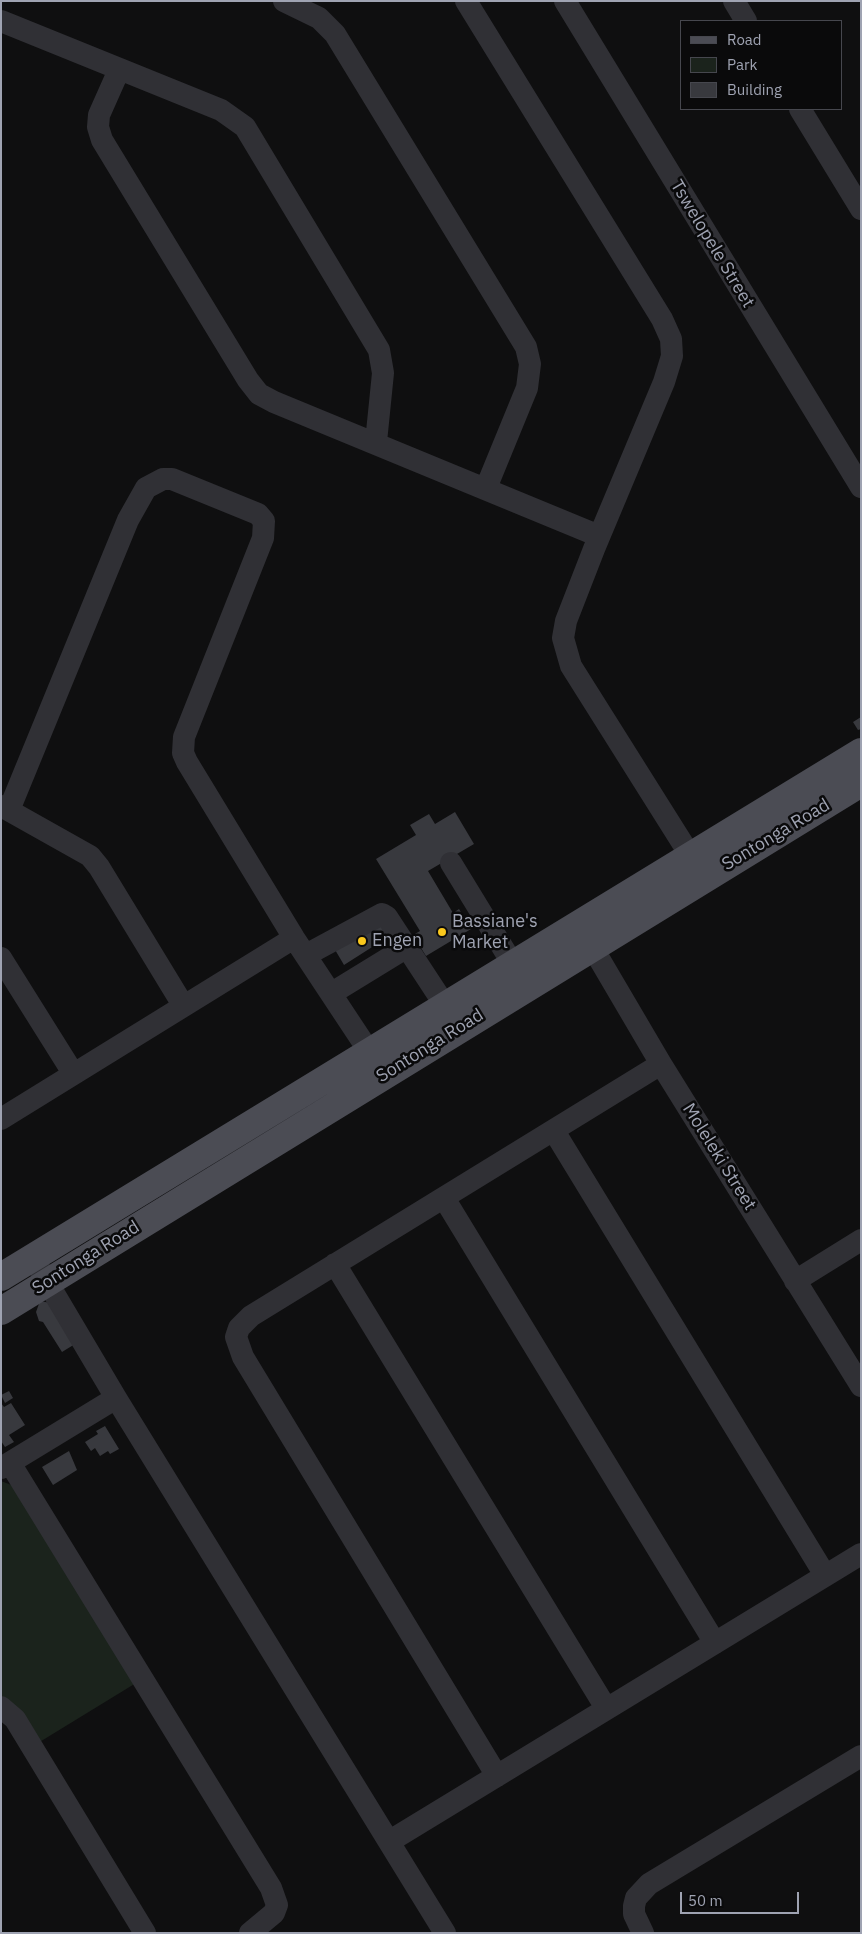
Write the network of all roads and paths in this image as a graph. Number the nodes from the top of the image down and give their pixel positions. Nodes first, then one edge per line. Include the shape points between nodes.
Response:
1 (284, 1) edge
2 (466, 1) edge
3 (564, 1) edge
4 (734, 1) edge
5 (745, 20) edge
6 (1, 21) edge
7 (119, 70) junction
8 (801, 110) edge
9 (861, 209) edge
10 (376, 442) junction
11 (861, 487) edge
12 (486, 488) junction
13 (600, 536) junction
14 (861, 752) edge
15 (861, 783) edge
16 (5, 808) edge
17 (451, 863) dead end
18 (698, 867) junction
19 (586, 936) junction
20 (300, 946) junction
21 (406, 947) junction
22 (1, 958) edge
23 (514, 966) junction
24 (332, 993) junction
25 (183, 1005) junction
26 (446, 1007) junction
27 (370, 1051) junction
28 (661, 1064) junction
29 (73, 1073) junction
30 (384, 1074) junction
31 (1, 1119) edge
32 (554, 1131) junction
33 (444, 1198) junction
34 (861, 1240) edge
35 (32, 1258) junction
36 (335, 1264) junction
37 (1, 1277) edge
38 (795, 1281) junction
39 (48, 1282) junction
40 (1, 1311) edge
41 (861, 1386) edge
42 (116, 1398) junction
43 (5, 1465) edge
44 (861, 1554) edge
45 (825, 1576) junction
46 (715, 1643) junction
47 (1, 1707) edge
48 (606, 1708) junction
49 (861, 1756) edge
50 (497, 1776) junction
51 (390, 1841) junction
52 (146, 1933) edge
53 (250, 1933) edge
54 (445, 1933) edge
55 (643, 1933) edge

1 - 12 street via 319,18 335,34 526,347 530,364 527,388
2 - 13 street via 671,338 672,356 664,382
3 - 11 street, Tswelopele Street
4 - 5 street
6 - 7 street
7 - 10 street via 221,110 245,127 379,350 383,373
7 - 10 street via 99,115 102,140 248,380 266,398
8 - 9 street
10 - 12 street
12 - 13 street
13 - 18 street via 566,621 564,648 577,676
14 - 18 main road, Sontonga Road
15 - 18 main road, Sontonga Road
16 - 20 street via 128,520 146,488 163,478 172,478 258,514 265,529 184,737 183,753
16 - 25 street via 90,856
17 - 23 street
18 - 19 main road, Sontonga Road
19 - 23 main road, Sontonga Road
19 - 28 street, Moleleki Street
19 - 30 main road, Sontonga Road
20 - 21 street via 381,914 387,917
20 - 24 street
20 - 25 street
21 - 24 street
21 - 26 street
22 - 29 street
23 - 26 main road, Sontonga Road
24 - 27 street
25 - 29 street
26 - 27 main road, Sontonga Road
27 - 30 street
27 - 35 main road, Sontonga Road
28 - 32 street
28 - 38 street, Moleleki Street
29 - 31 street
30 - 39 main road, Sontonga Road
32 - 33 street
32 - 45 street
33 - 36 street
33 - 46 street
34 - 38 street
35 - 37 main road, Sontonga Road
35 - 39 street
36 - 48 street
36 - 50 street via 243,1322 236,1337 238,1346
38 - 41 street, Moleleki Street
39 - 40 main road, Sontonga Road
39 - 42 street
42 - 43 street
42 - 51 street
43 - 53 street via 271,1888 277,1905 274,1914
44 - 45 street
45 - 46 street
46 - 48 street
47 - 52 street via 15,1718
48 - 50 street
49 - 55 street via 649,1884 636,1898 634,1906 634,1914
50 - 51 street
51 - 54 street

